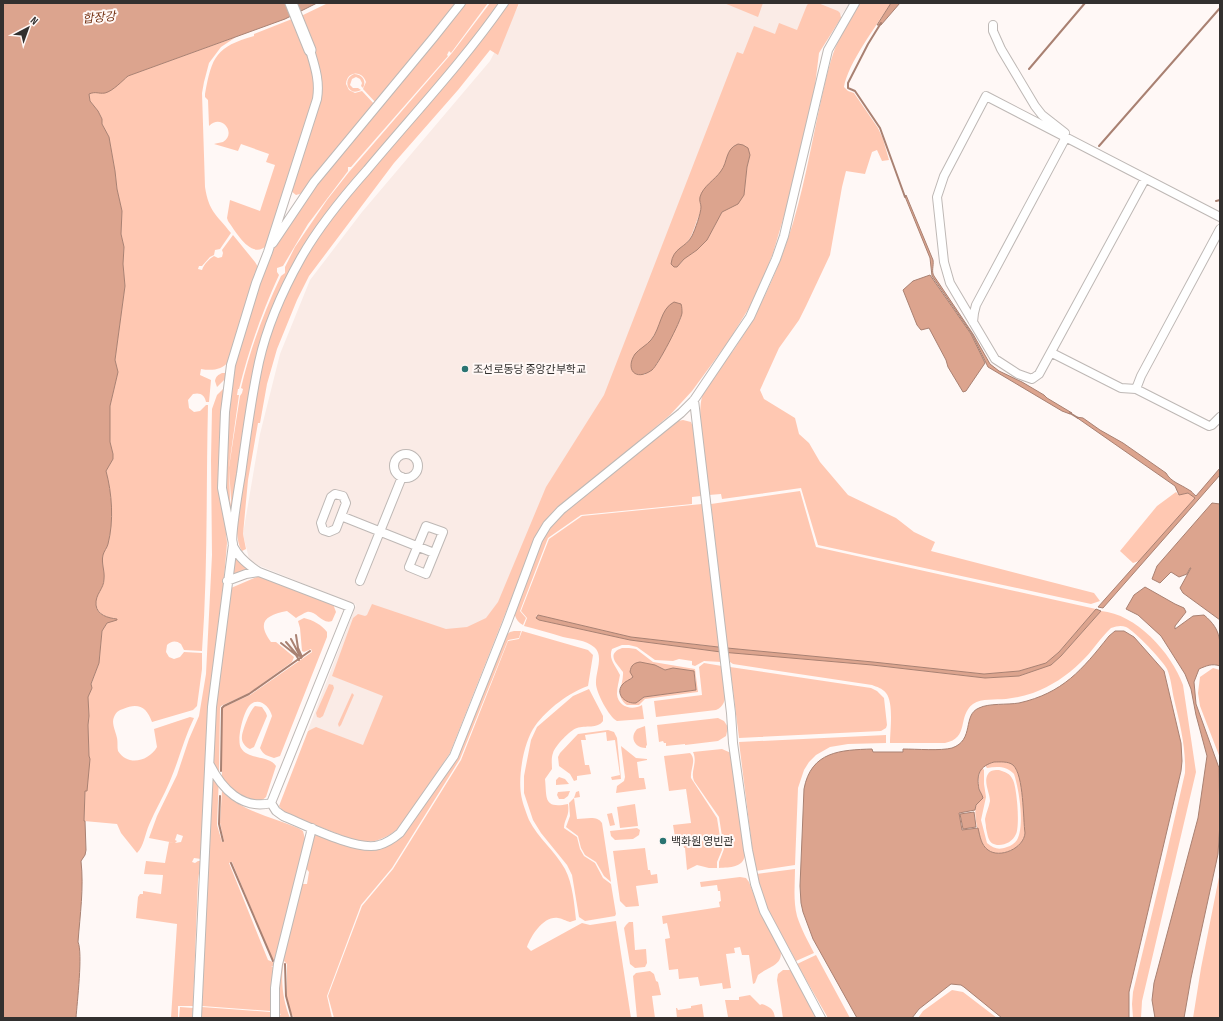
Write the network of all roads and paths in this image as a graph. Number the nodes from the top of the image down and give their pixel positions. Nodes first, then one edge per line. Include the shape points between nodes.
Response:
1 (291, 3) edge
2 (461, 3) edge
3 (504, 3) edge
4 (855, 3) edge
5 (993, 26) dead end
6 (310, 50) joint
7 (1066, 137) junction
8 (1082, 146) junction
9 (1145, 179) junction
10 (286, 195) junction
11 (300, 201) junction
12 (1220, 217) edge
13 (1220, 229) edge
14 (268, 252) junction
15 (973, 322) junction
16 (1052, 353) junction
17 (1136, 390) junction
18 (694, 400) junction
19 (1220, 417) edge
20 (402, 477) junction
21 (341, 516) dead end
22 (380, 532) junction
23 (233, 544) junction
24 (418, 547) junction
25 (434, 553) junction
26 (259, 572) junction
27 (227, 581) junction
28 (360, 581) dead end
29 (209, 764) junction
30 (271, 803) junction
31 (254, 805) junction
32 (283, 816) junction
33 (312, 828) junction
34 (197, 1018) edge
35 (275, 1018) edge
36 (821, 1018) edge

1 - 6 street
2 - 11 street
3 - 23 street via 477,42 336,207 295,269 274,316 259,362
4 - 18 street via 828,50 784,236 776,259 750,317
5 - 8 street via 1001,49 1042,115
6 - 10 street via 318,76 317,99
7 - 8 street
7 - 15 street via 976,305
7 - 15 street via 986,96 939,185 937,197 945,270
8 - 9 street
9 - 12 street
9 - 16 street
10 - 11 street
10 - 14 street
11 - 14 street
13 - 17 street
14 - 23 street via 231,365 225,412 222,488
15 - 16 street via 995,359 1026,378 1037,377
16 - 17 street via 1121,388
17 - 19 street via 1209,426
18 - 33 street via 667,425 561,510 547,525 538,540 454,756 400,833 378,846 366,847
18 - 36 street via 748,850 764,911
20 - 20 street via 411,477 416,472 418,464 411,453 400,457 395,463 395,470
20 - 22 street
21 - 22 street
22 - 24 street
22 - 28 street
23 - 26 street via 244,561
23 - 27 street
24 - 25 street
24 - 25 street via 426,526 442,532
24 - 25 street via 409,567 426,574
26 - 27 street
26 - 30 street via 350,607
27 - 29 street via 212,707
29 - 31 street via 229,792
29 - 34 street
30 - 31 street
30 - 32 street
31 - 32 street
32 - 33 street
33 - 35 street via 278,964

